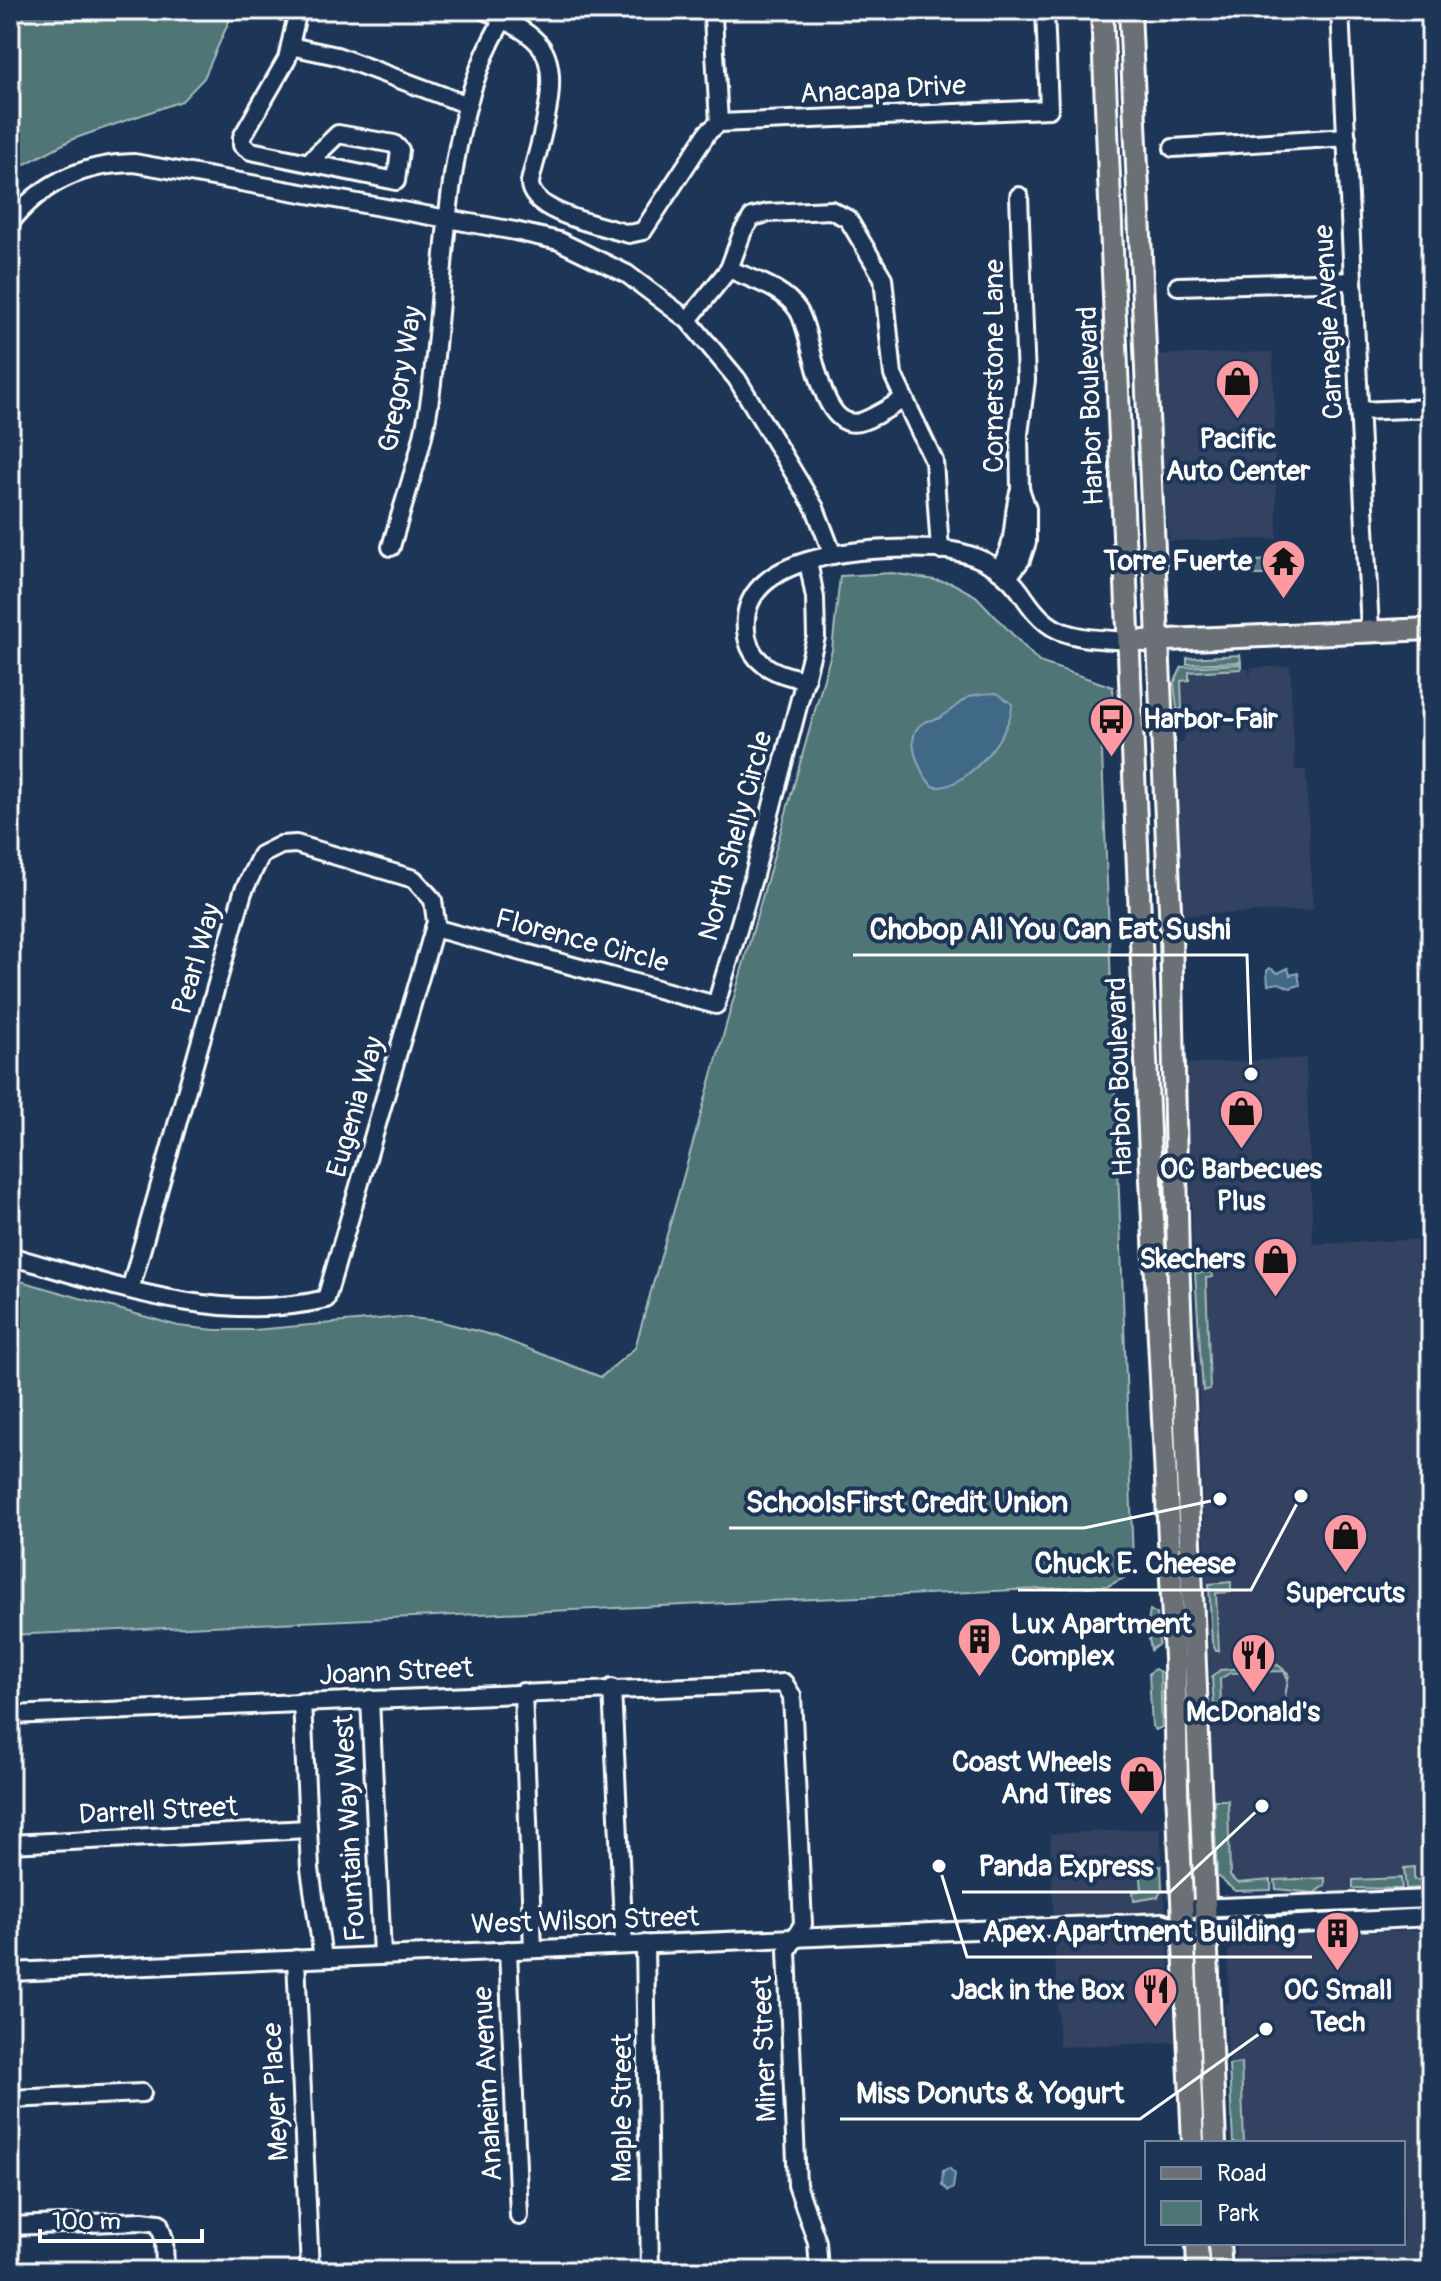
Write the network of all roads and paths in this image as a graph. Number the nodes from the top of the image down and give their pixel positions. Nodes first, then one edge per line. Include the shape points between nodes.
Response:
1 (298, 10) edge
2 (484, 10) edge
3 (716, 10) edge
4 (1045, 10) edge
5 (1102, 10) edge
6 (1130, 10) edge
7 (1340, 10) edge
8 (506, 15) edge
9 (290, 46) junction
10 (468, 105) junction
11 (719, 123) junction
12 (1347, 137) junction
13 (1173, 148) dead end
14 (309, 162) junction
15 (1019, 196) dead end
16 (449, 219) junction
17 (10, 223) edge
18 (729, 269) junction
19 (1353, 281) junction
20 (1178, 286) dead end
21 (688, 320) junction
22 (902, 400) junction
23 (1431, 408) edge
24 (1359, 411) junction
25 (391, 547) dead end
26 (940, 550) junction
27 (833, 555) junction
28 (808, 561) junction
29 (1003, 573) junction
30 (1431, 629) edge
31 (1370, 631) junction
32 (1130, 641) junction
33 (1156, 642) junction
34 (806, 680) junction
35 (434, 928) junction
36 (716, 1005) joint
37 (10, 1256) edge
38 (130, 1290) junction
39 (784, 1683) joint
40 (612, 1688) junction
41 (523, 1692) junction
42 (370, 1699) junction
43 (302, 1702) junction
44 (10, 1715) edge
45 (308, 1829) junction
46 (10, 1844) edge
47 (1431, 1899) edge
48 (1204, 1907) junction
49 (1182, 1909) junction
50 (1431, 1917) edge
51 (1163, 1922) junction
52 (1205, 1929) junction
53 (1183, 1930) junction
54 (795, 1938) junction
55 (645, 1944) junction
56 (624, 1945) junction
57 (533, 1949) junction
58 (508, 1950) junction
59 (382, 1955) junction
60 (323, 1958) junction
61 (296, 1959) junction
62 (10, 1972) edge
63 (142, 2093) dead end
64 (10, 2099) edge
65 (1193, 2141) edge
66 (1215, 2141) edge
67 (519, 2216) dead end
68 (10, 2226) edge
69 (1197, 2245) edge
70 (1219, 2245) edge
71 (165, 2271) edge
72 (310, 2271) edge
73 (650, 2271) edge
74 (819, 2271) edge
75 (1198, 2271) edge
76 (1221, 2271) edge

1 - 9 street
2 - 8 street
3 - 11 street
4 - 11 street, Anacapa Drive via 1049,109
5 - 32 main road, Harbor Boulevard
6 - 33 main road, Harbor Boulevard
7 - 12 street, Carnegie Avenue
8 - 10 street, Gregory Way
8 - 11 street via 540,44 550,65 550,91 530,182 532,195 543,207 629,234 643,231
9 - 10 street via 337,56
9 - 14 street via 242,145
10 - 16 street, Gregory Way
12 - 13 street
12 - 19 street, Carnegie Avenue
14 - 14 street via 338,134 394,144 400,150 396,181
15 - 29 street, Cornerstone Lane via 1026,380 1019,434 1021,524
16 - 17 street via 124,163 95,167 53,183
16 - 21 street via 559,241 627,274
16 - 25 street, Gregory Way via 429,409
18 - 21 street
18 - 22 street via 774,289 796,307 807,329 819,384 836,415 848,423 862,422
18 - 22 street via 752,217 831,210 848,219 883,278 891,367
19 - 20 street
19 - 24 street, Carnegie Avenue
21 - 27 street via 737,379 815,508
22 - 26 street via 934,461
23 - 24 street
24 - 31 street, Carnegie Avenue
26 - 27 street
26 - 29 street via 970,555
27 - 28 street
28 - 34 street, North Shelly Circle via 816,619
28 - 34 street via 776,574 752,596 746,633 756,657 771,671
29 - 32 street via 1056,629
30 - 31 main road
31 - 33 main road
32 - 33 main road
32 - 49 main road, Harbor Boulevard
33 - 48 main road, Harbor Boulevard
34 - 36 street, North Shelly Circle
35 - 36 street, Florence Circle
35 - 38 street, Eugenia Way via 326,1299 243,1307 183,1303
35 - 38 street, Pearl Way via 433,900 403,873 296,844 271,849 256,861
37 - 38 street
39 - 40 street, Joann Street
39 - 54 street, Miner Street via 792,1696 803,1922
40 - 41 street, Joann Street
40 - 56 street
41 - 42 street, Joann Street
41 - 57 street
42 - 43 street, Joann Street
42 - 59 street, Fountain Way West
43 - 44 street, Joann Street
43 - 45 street
45 - 46 street, Darrell Street
45 - 60 street
47 - 48 street
48 - 49 street
48 - 52 main road, Harbor Boulevard
49 - 51 street
49 - 53 main road, Harbor Boulevard
50 - 52 street, West Wilson Street
51 - 53 street, West Wilson Street
51 - 54 street, West Wilson Street
52 - 53 street, West Wilson Street
52 - 66 main road, Harbor Boulevard
53 - 65 main road, Harbor Boulevard
54 - 55 street, West Wilson Street
54 - 74 street, Miner Street via 787,1951 797,2185 817,2242
55 - 56 street, West Wilson Street
55 - 73 street, Maple Street
56 - 57 street, West Wilson Street
57 - 58 street, West Wilson Street
58 - 59 street, West Wilson Street
58 - 67 street, Anaheim Avenue
59 - 60 street, West Wilson Street
60 - 61 street, West Wilson Street
61 - 62 street, West Wilson Street
61 - 72 street, Meyer Place
63 - 64 street
68 - 71 street via 159,2223
69 - 75 main road
70 - 76 main road

